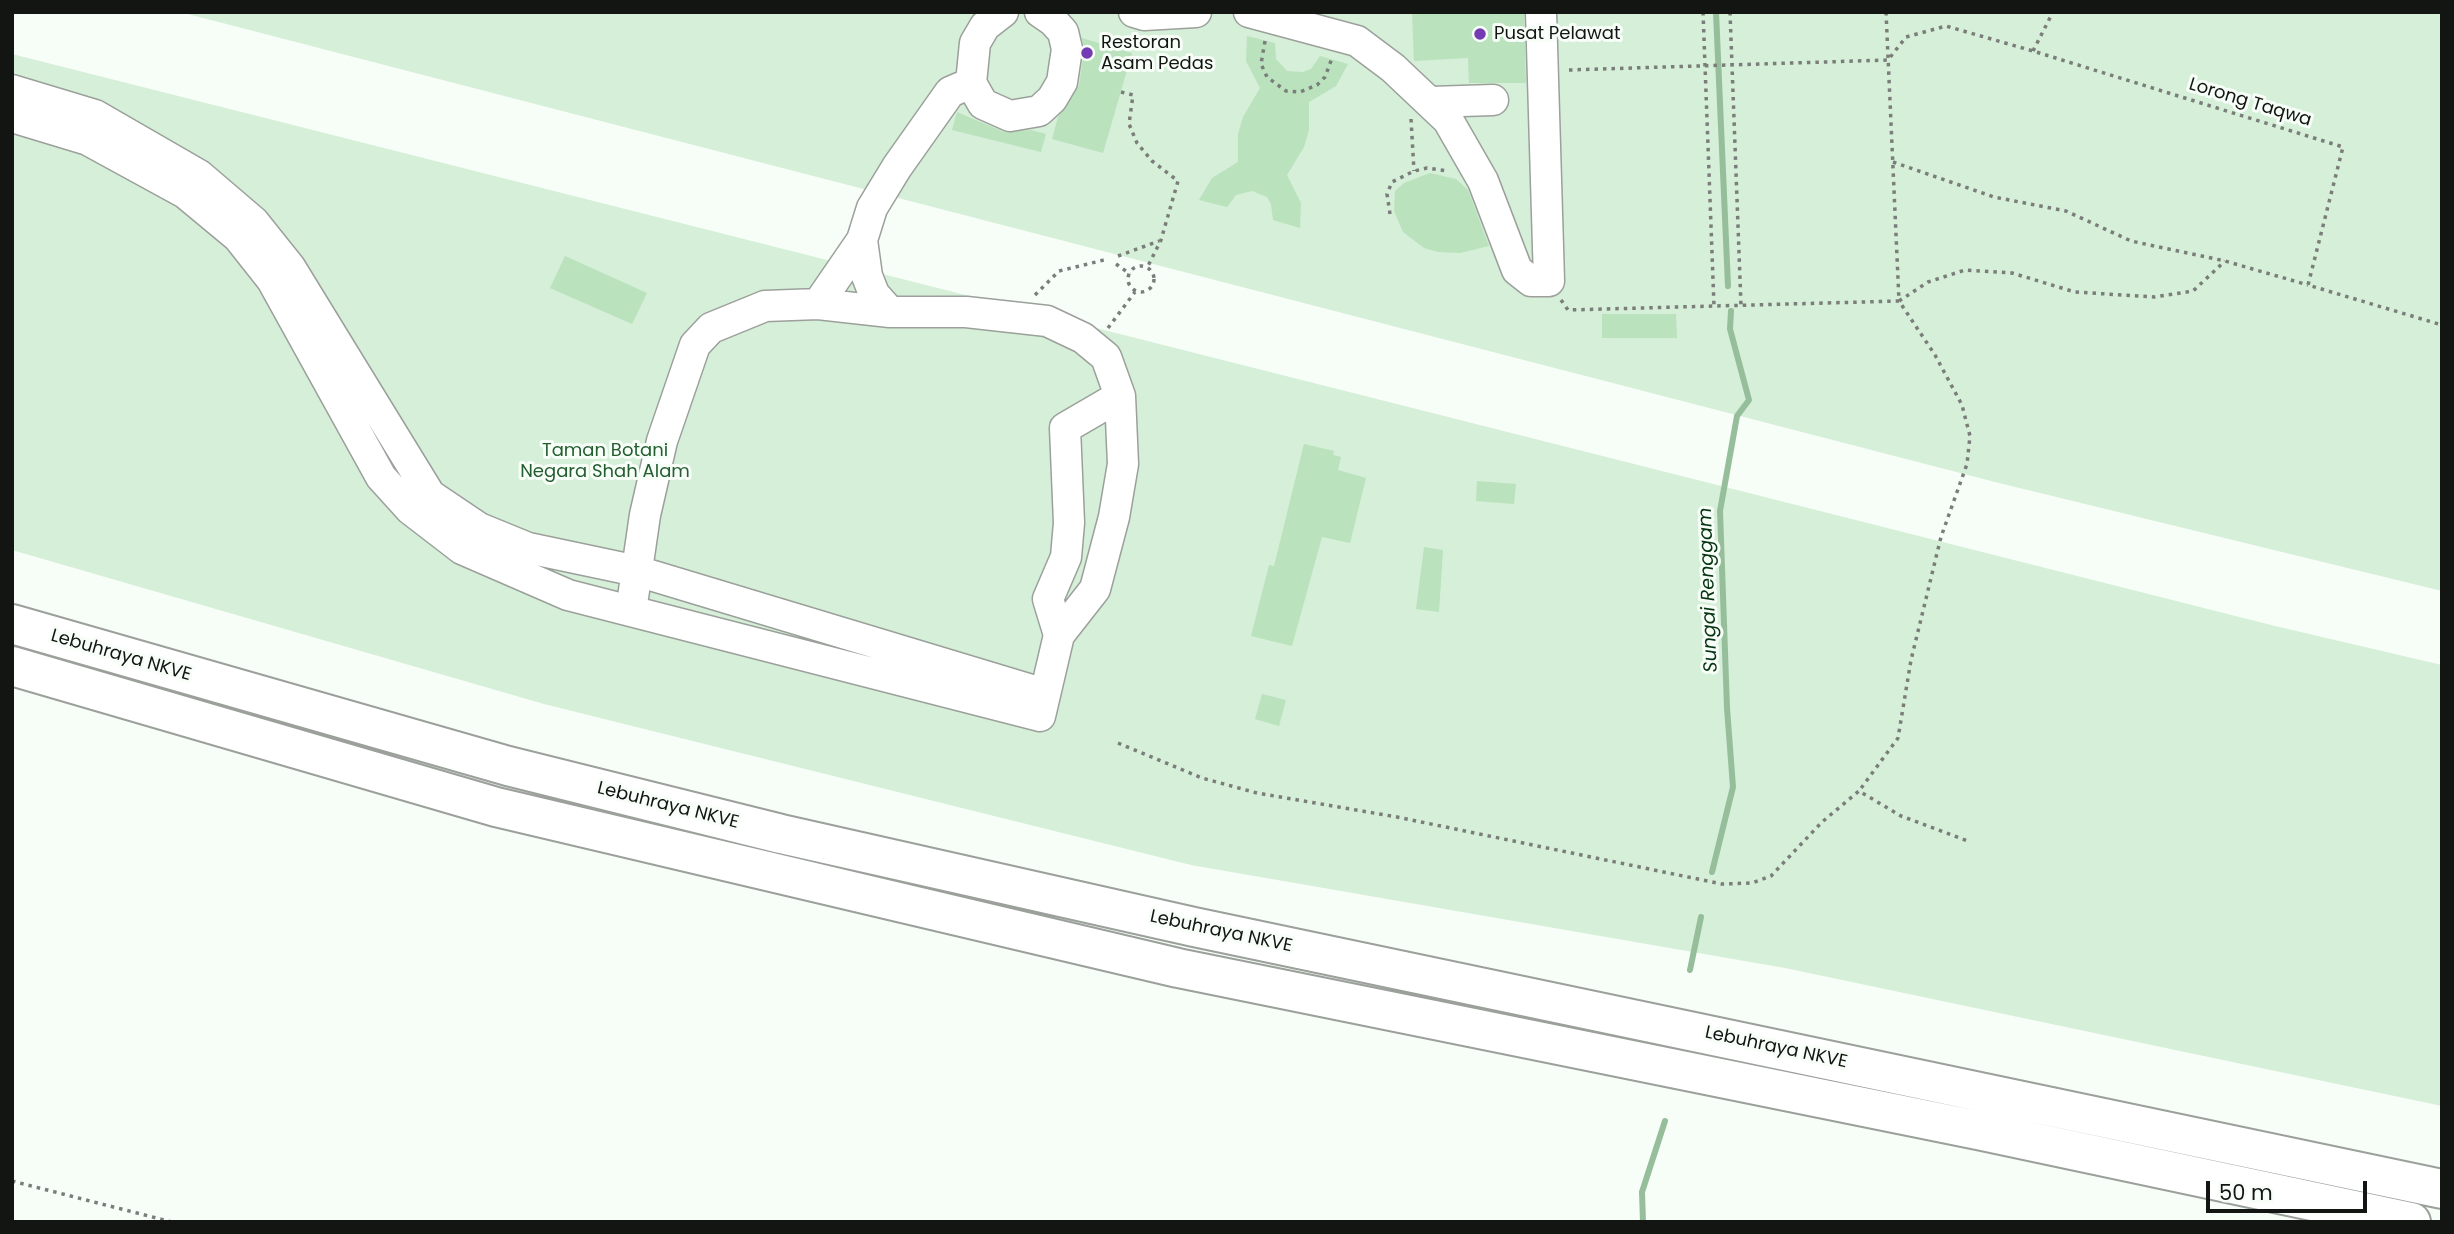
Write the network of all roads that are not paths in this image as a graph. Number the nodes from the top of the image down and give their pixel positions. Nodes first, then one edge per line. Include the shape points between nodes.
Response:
1 (1003, 12) edge
2 (1041, 12) edge
3 (1133, 12) edge
4 (1196, 12) edge
5 (1541, 12) edge
6 (1261, 15) edge
7 (1327, 26) edge
8 (971, 83) junction
9 (12, 90) edge
10 (1493, 100) dead end
11 (1431, 102) junction
12 (12, 117) edge
13 (862, 240) junction
14 (818, 304) junction
15 (890, 312) junction
16 (1120, 396) junction
17 (637, 571) junction
18 (631, 611) junction
19 (12, 624) edge
20 (1059, 635) junction
21 (12, 666) edge
22 (1045, 694) junction
23 (2442, 1189) edge
24 (2411, 1222) edge

1 - 8 street via 985,26 975,43
2 - 8 street via 1063,32 1066,50 1062,82 1052,99 1039,111 1010,116 984,104
3 - 4 street
5 - 11 street via 1549,281 1531,281 1517,270 1483,181 1448,120
6 - 7 street
7 - 11 street via 1357,41
8 - 13 street via 950,92 897,167 872,208
9 - 17 street via 94,115 198,175 254,222 290,267 430,495 479,528 528,548
10 - 11 street
12 - 18 street via 88,139 185,193 238,237 272,280 381,477 410,509 462,549 568,595
13 - 14 street
13 - 15 street via 867,276 874,294
14 - 15 street
14 - 17 street via 765,306 711,328 695,345 662,442
15 - 16 street via 1028,317 1064,327 1105,357
16 - 20 street via 1123,464 1114,517 1095,589
16 - 20 street via 1065,428 1066,557 1048,598
17 - 18 street
17 - 22 street
18 - 22 street via 1040,716
19 - 23 highway, Lebuhraya NKVE via 508,766 781,834 1194,927
20 - 22 street
21 - 24 highway via 496,807 1178,968

